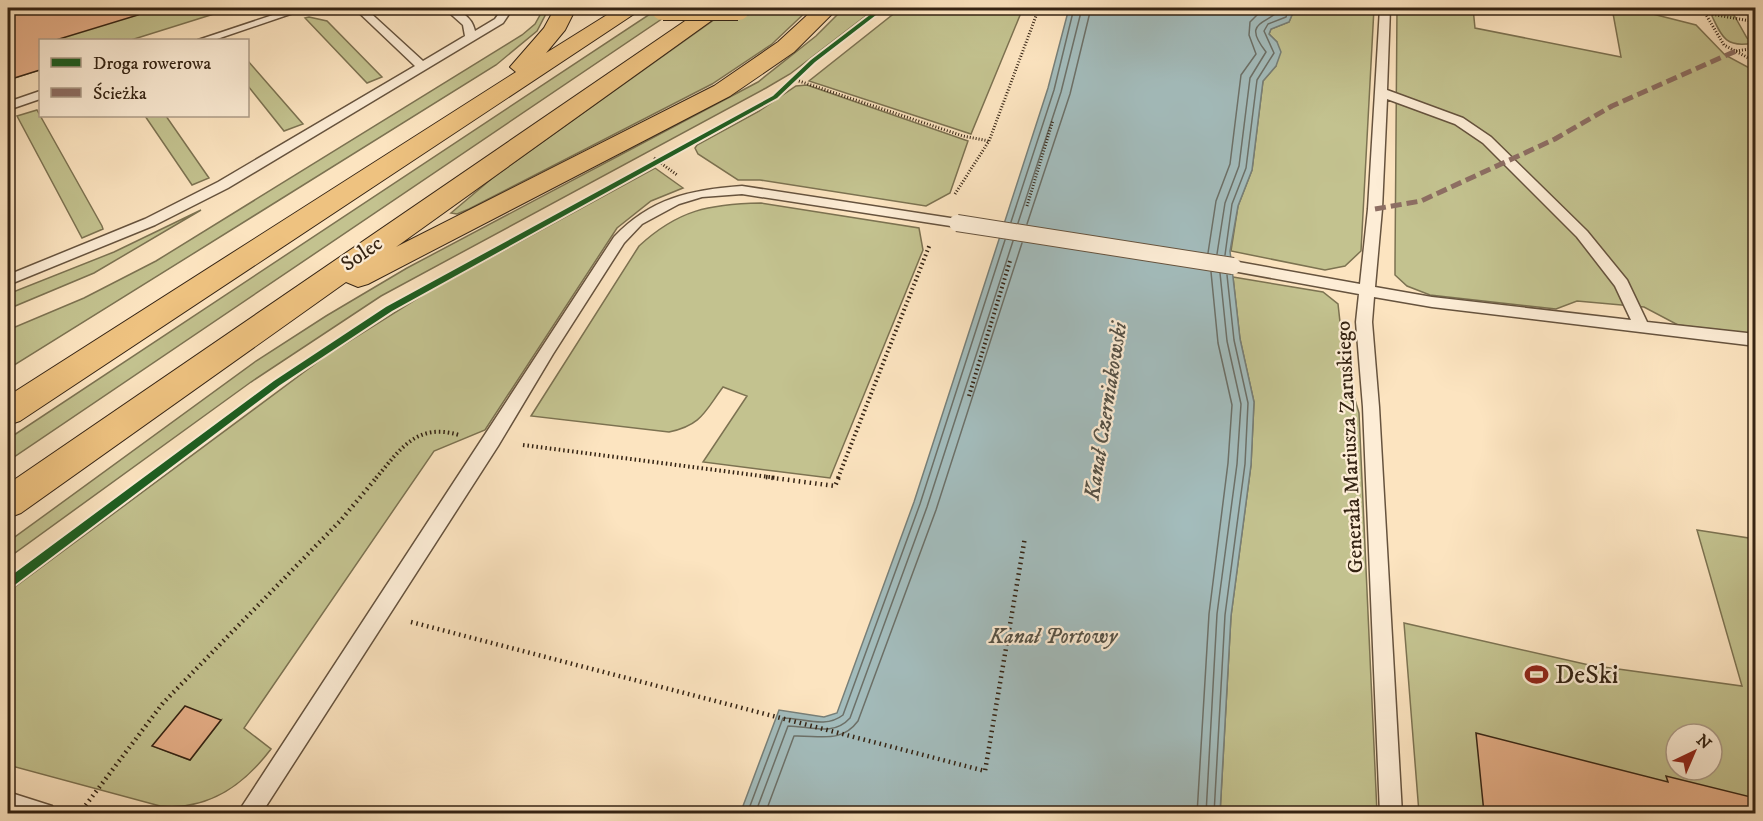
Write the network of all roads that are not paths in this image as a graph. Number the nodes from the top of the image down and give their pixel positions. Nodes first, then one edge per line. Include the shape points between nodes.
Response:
1 (303, 8) edge
2 (358, 8) edge
3 (449, 8) edge
4 (508, 8) edge
5 (565, 8) edge
6 (632, 8) edge
7 (663, 8) edge
8 (718, 8) edge
9 (738, 8) edge
10 (1385, 8) edge
11 (1746, 8) edge
12 (1755, 9) edge
13 (822, 12) edge
14 (471, 36) junction
15 (207, 39) edge
16 (422, 66) junction
17 (505, 90) junction
18 (1380, 92) junction
19 (39, 95) edge
20 (8, 106) edge
21 (8, 280) edge
22 (1368, 292) junction
23 (265, 322) junction
24 (1641, 326) junction
25 (1755, 340) edge
26 (8, 412) edge
27 (8, 503) edge
28 (8, 803) edge
29 (44, 813) edge
30 (248, 813) edge
31 (1391, 813) edge

1 - 15 lane
2 - 16 lane
3 - 14 lane via 468,24
4 - 14 lane via 502,18
5 - 17 main road via 554,30
6 - 17 main road
7 - 9 main road, bridge
8 - 23 main road, Solec
10 - 18 lane, Generała Mariusza Zaruskiego
11 - 12 main road
13 - 23 main road via 786,47 722,91 446,234
14 - 16 lane
16 - 21 lane via 194,200
17 - 26 main road
18 - 22 lane, Generała Mariusza Zaruskiego
18 - 24 lane via 1459,121 1487,140 1589,243 1623,284
19 - 20 lane
22 - 24 lane
22 - 30 lane, bridge via 1283,273 742,190 701,193 655,209 619,240
22 - 31 lane, Generała Mariusza Zaruskiego via 1364,322
23 - 27 main road, Solec
24 - 25 lane
28 - 29 lane

